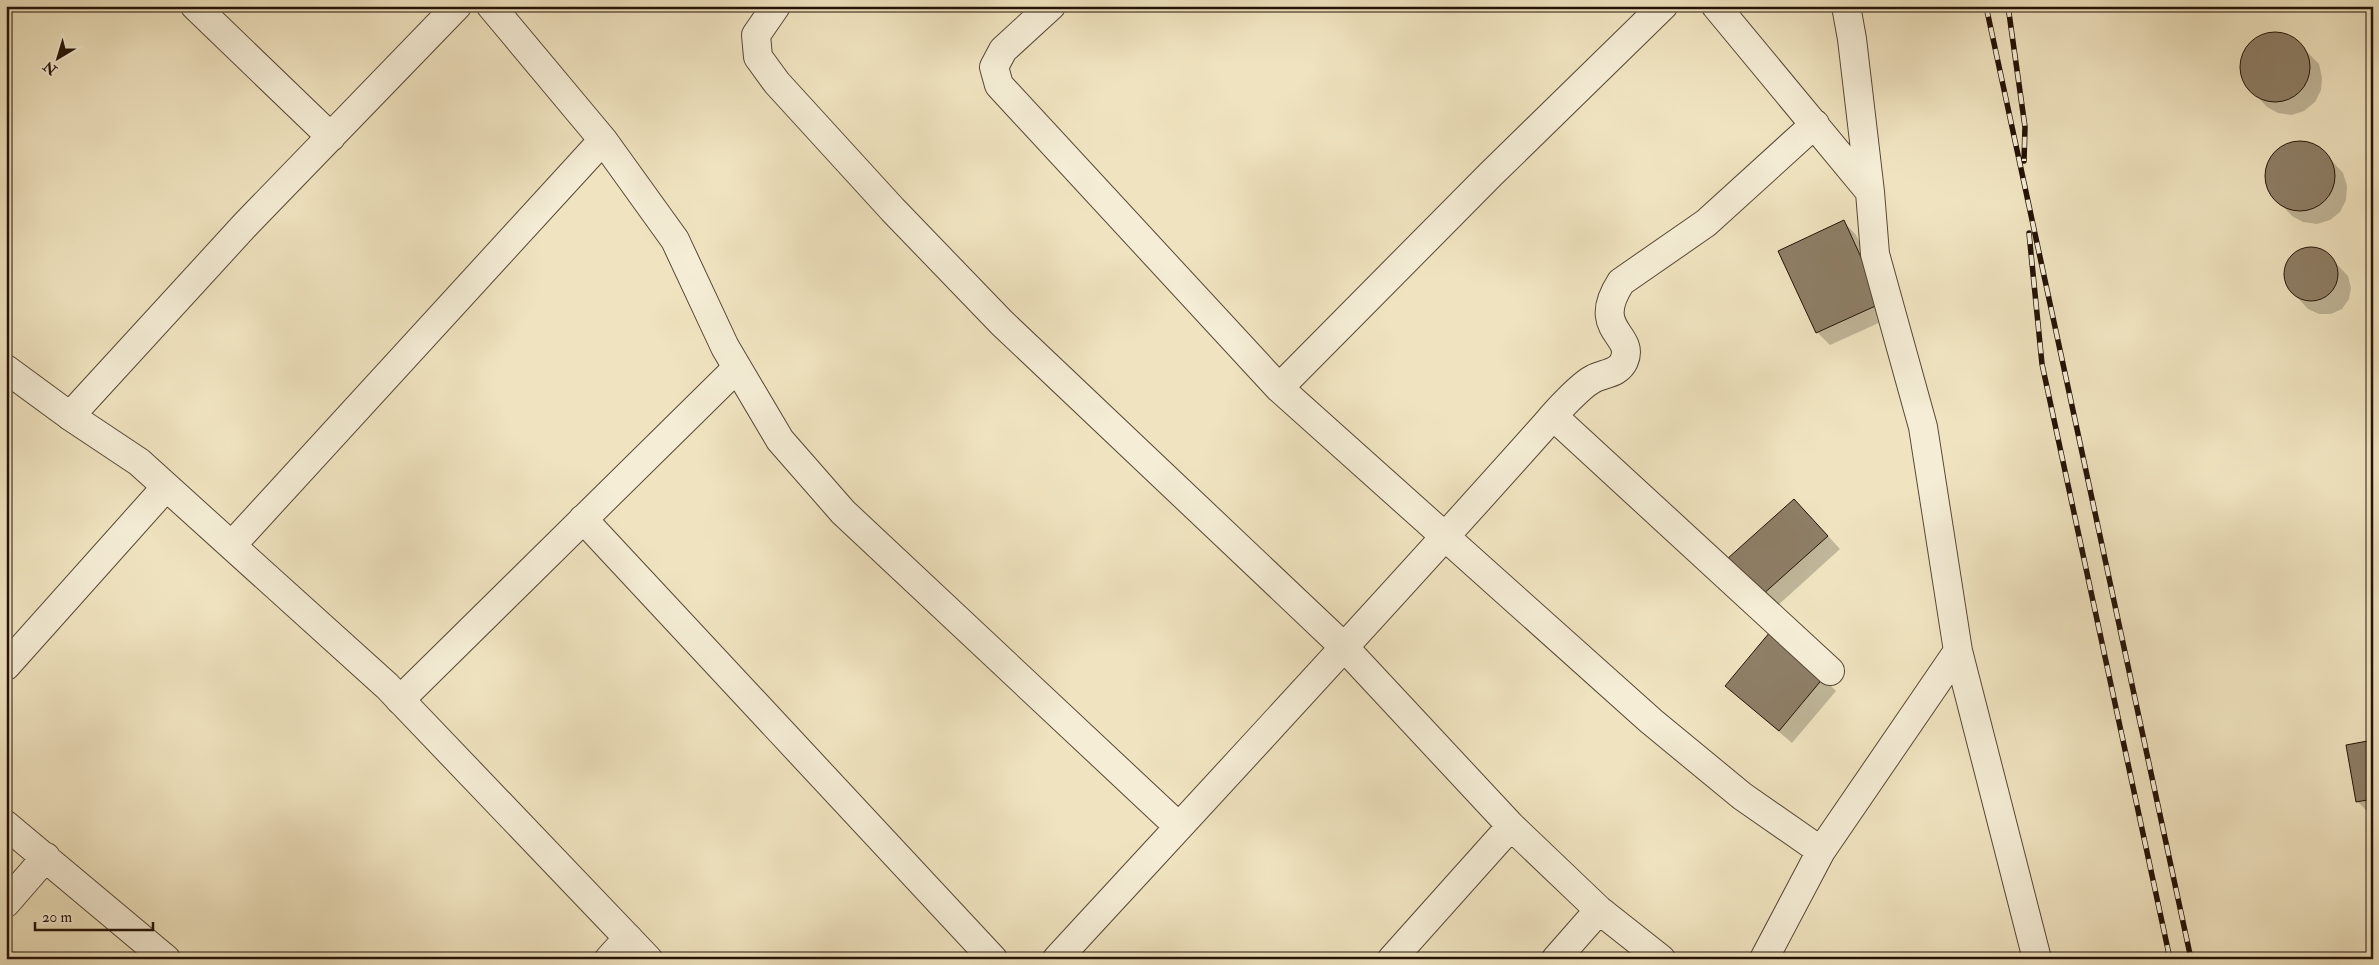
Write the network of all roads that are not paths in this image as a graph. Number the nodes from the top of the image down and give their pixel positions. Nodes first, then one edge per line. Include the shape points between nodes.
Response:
1 (195, 6) edge
2 (457, 6) edge
3 (491, 6) edge
4 (776, 6) edge
5 (1051, 6) edge
6 (1663, 6) edge
7 (1716, 6) edge
8 (1846, 6) edge
9 (1815, 124) junction
10 (331, 137) junction
11 (603, 140) junction
12 (1870, 192) junction
13 (737, 368) junction
14 (6, 369) edge
15 (1279, 388) junction
16 (70, 416) junction
17 (1553, 416) junction
18 (166, 487) junction
19 (583, 519) junction
20 (1445, 538) junction
21 (232, 545) junction
22 (1345, 648) junction
23 (1958, 651) junction
24 (6, 666) edge
25 (1830, 671) dead end
26 (400, 700) junction
27 (6, 825) edge
28 (1511, 826) junction
29 (1179, 827) junction
30 (1821, 851) junction
31 (46, 857) junction
32 (6, 904) edge
33 (1599, 910) junction
34 (628, 938) junction
35 (166, 959) edge
36 (609, 959) edge
37 (648, 959) edge
38 (993, 959) edge
39 (1056, 959) edge
40 (1392, 959) edge
41 (1556, 959) edge
42 (1661, 959) edge
43 (1764, 959) edge
44 (2037, 959) edge

1 - 10 street
2 - 10 street
3 - 11 street
4 - 22 street via 756,35 758,57 777,83 1002,323
5 - 15 street via 1003,50 994,67 999,85
6 - 15 street
7 - 9 street
8 - 12 street
9 - 12 street
9 - 17 street via 1706,223 1621,282 1608,311 1610,324 1626,349 1624,362 1616,371 1592,379
10 - 16 street via 246,224
11 - 13 street via 675,240
11 - 21 street
12 - 23 street via 1875,254 1923,427
13 - 19 street
13 - 29 street via 780,440 843,512
14 - 16 street
15 - 20 street
16 - 18 street via 139,462
17 - 20 street
17 - 25 street
18 - 21 street
18 - 24 street
19 - 26 street
19 - 38 street
20 - 22 street
20 - 30 street via 1658,728 1742,796
21 - 26 street
22 - 28 street
22 - 29 street
23 - 30 street
23 - 44 street
26 - 34 street
27 - 31 street
28 - 33 street
28 - 40 street
29 - 39 street
30 - 43 street
31 - 32 street
31 - 35 street
33 - 41 street
33 - 42 street
34 - 36 street
34 - 37 street

